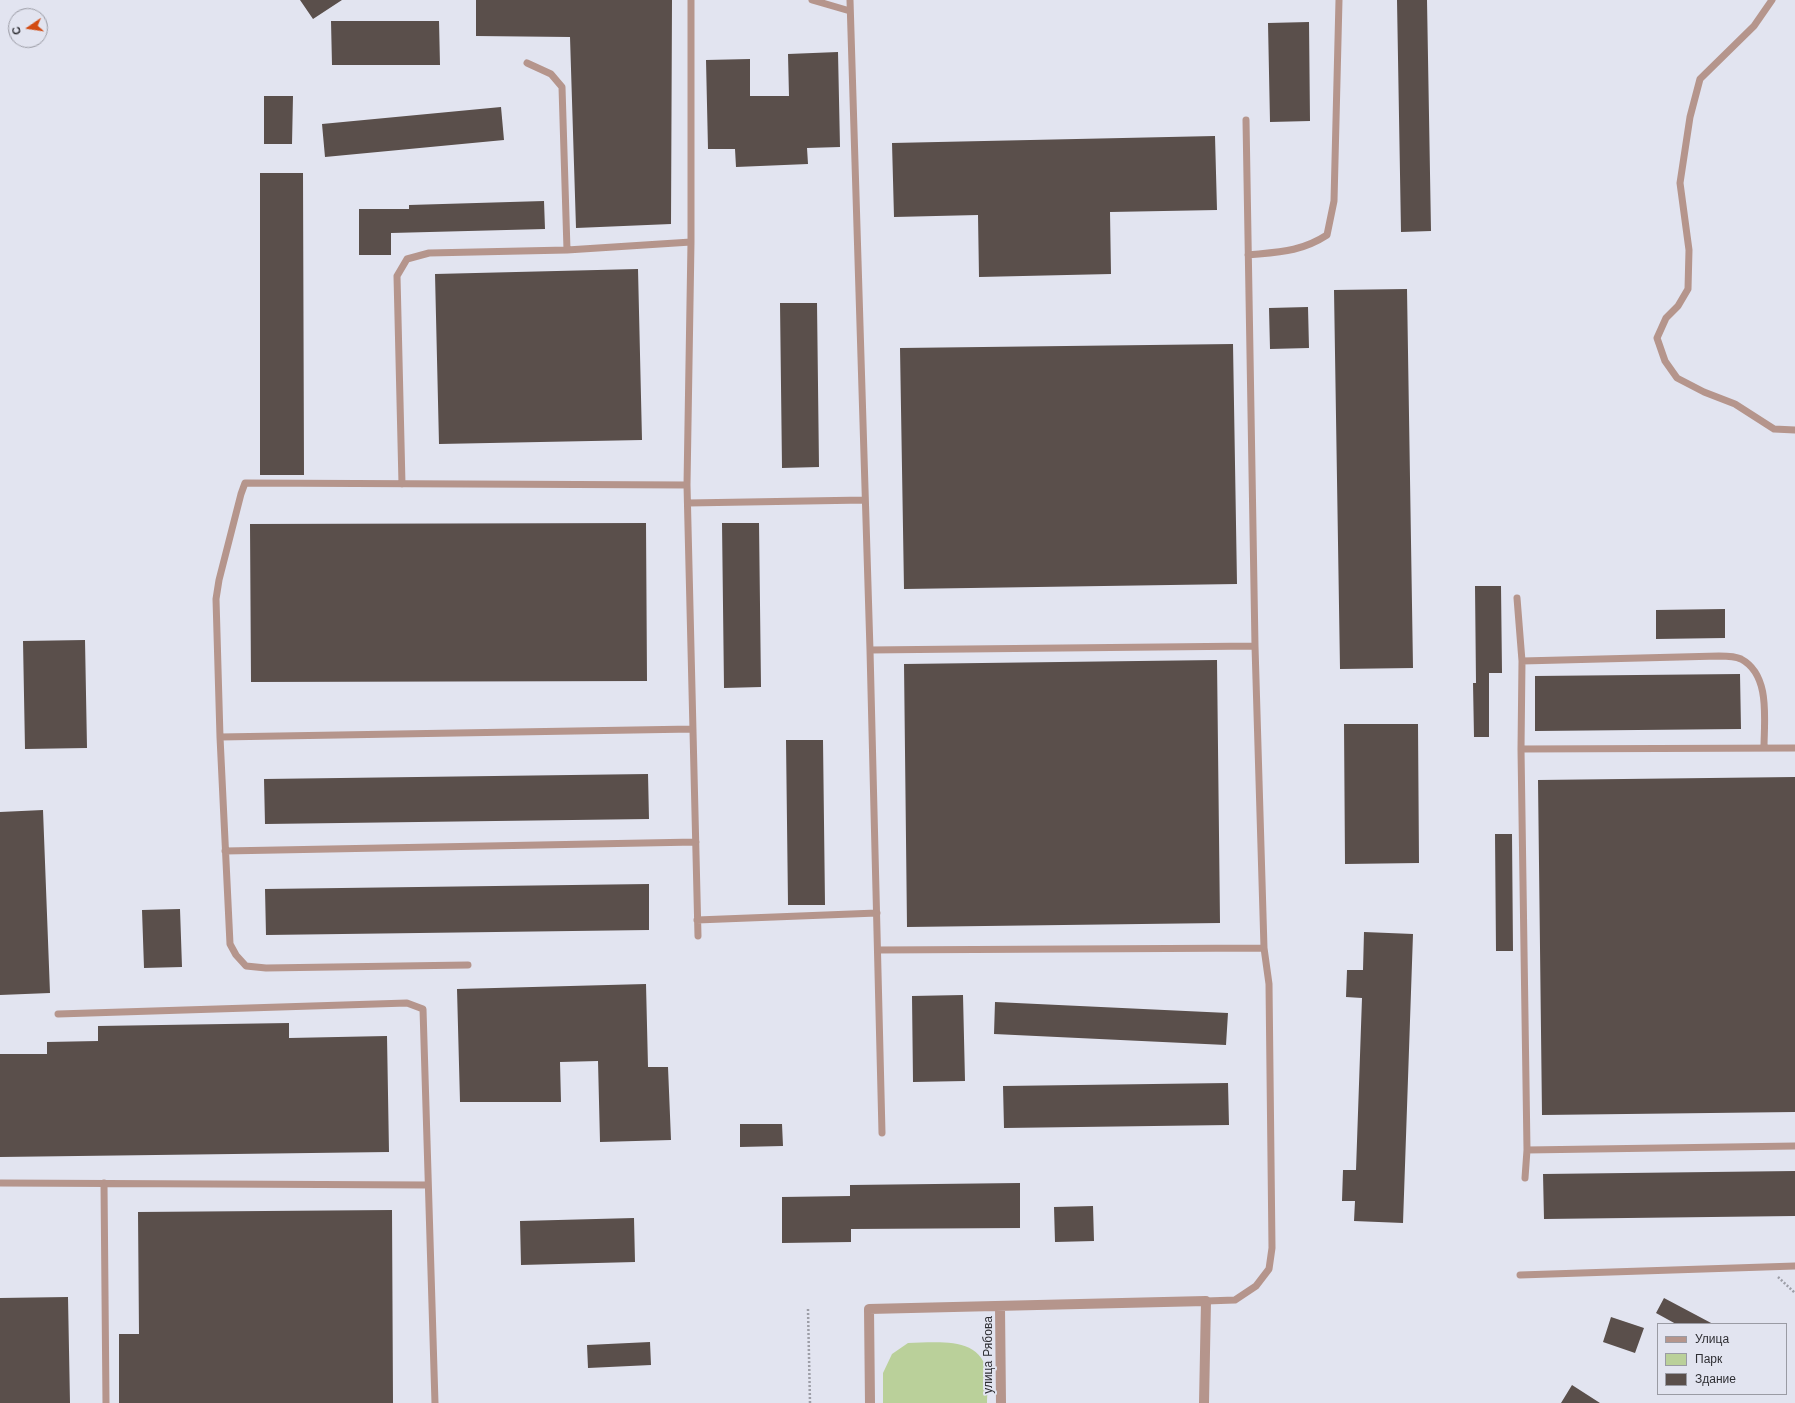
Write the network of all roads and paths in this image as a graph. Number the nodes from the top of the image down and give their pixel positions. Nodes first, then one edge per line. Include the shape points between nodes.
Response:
1 (691, 0) edge
2 (812, 0) edge
3 (850, 0) edge
4 (1340, 0) edge
5 (1772, 0) edge
6 (850, 11) junction
7 (527, 63) dead end
8 (1246, 120) dead end
9 (691, 242) junction
10 (567, 250) junction
11 (1248, 255) junction
12 (1795, 430) edge
13 (402, 484) junction
14 (687, 485) junction
15 (865, 500) junction
16 (688, 503) junction
17 (1517, 598) dead end
18 (1255, 646) junction
19 (870, 650) junction
20 (1522, 662) junction
21 (693, 729) junction
22 (220, 737) junction
23 (1764, 748) junction
24 (1795, 748) edge
25 (1521, 749) junction
26 (696, 842) junction
27 (225, 851) junction
28 (877, 913) junction
29 (697, 920) junction
30 (698, 936) dead end
31 (1264, 948) junction
32 (878, 950) junction
33 (468, 965) dead end
34 (58, 1014) dead end
35 (882, 1133) dead end
36 (1795, 1146) edge
37 (1527, 1150) junction
38 (1525, 1178) dead end
39 (0, 1183) edge
40 (104, 1183) junction
41 (428, 1185) junction
42 (1795, 1266) edge
43 (1766, 1267) junction
44 (1520, 1275) dead end
45 (1795, 1293) edge
46 (1206, 1301) junction
47 (1000, 1307) junction
48 (808, 1309) dead end
49 (106, 1403) edge
50 (435, 1403) edge
51 (810, 1403) edge
52 (870, 1403) edge
53 (1001, 1403) edge
54 (1204, 1403) edge

1 - 9 lane
2 - 6 lane
3 - 6 lane
4 - 11 lane via 1334,201 1327,235 1313,244 1288,251
5 - 12 lane via 1754,26 1700,79 1690,117 1680,183 1689,250 1688,288 1678,306 1666,318 1657,338 1665,361 1677,378 1735,404 1774,429
6 - 15 lane
7 - 10 lane via 551,74 562,87
8 - 11 lane
9 - 10 lane
9 - 14 lane
10 - 13 lane via 429,254 406,259 398,276
11 - 18 lane
13 - 14 lane
13 - 22 lane via 246,484 220,573 216,599
14 - 16 lane
15 - 16 lane
15 - 19 lane
16 - 21 lane
17 - 20 lane
18 - 19 lane
18 - 31 lane
19 - 28 lane
20 - 23 lane via 1719,656 1740,658 1753,667 1761,683
20 - 25 lane
21 - 22 lane
21 - 26 lane
22 - 27 lane
23 - 24 lane
23 - 25 lane
25 - 37 lane
26 - 27 lane
26 - 29 lane
27 - 33 lane via 230,944 246,966 266,968
28 - 29 lane
28 - 32 lane
29 - 30 lane
31 - 32 lane
31 - 46 lane via 1269,984 1272,1248 1269,1269 1256,1286 1235,1300
32 - 35 lane
34 - 41 lane via 407,1003 423,1009
36 - 37 lane
37 - 38 lane
39 - 40 lane
40 - 41 lane
40 - 49 lane
41 - 50 lane
42 - 43 lane
43 - 44 lane
43 - 45 path
46 - 47 street
46 - 54 street
47 - 52 street via 869,1309
47 - 53 street, улица Рябова
48 - 51 path

